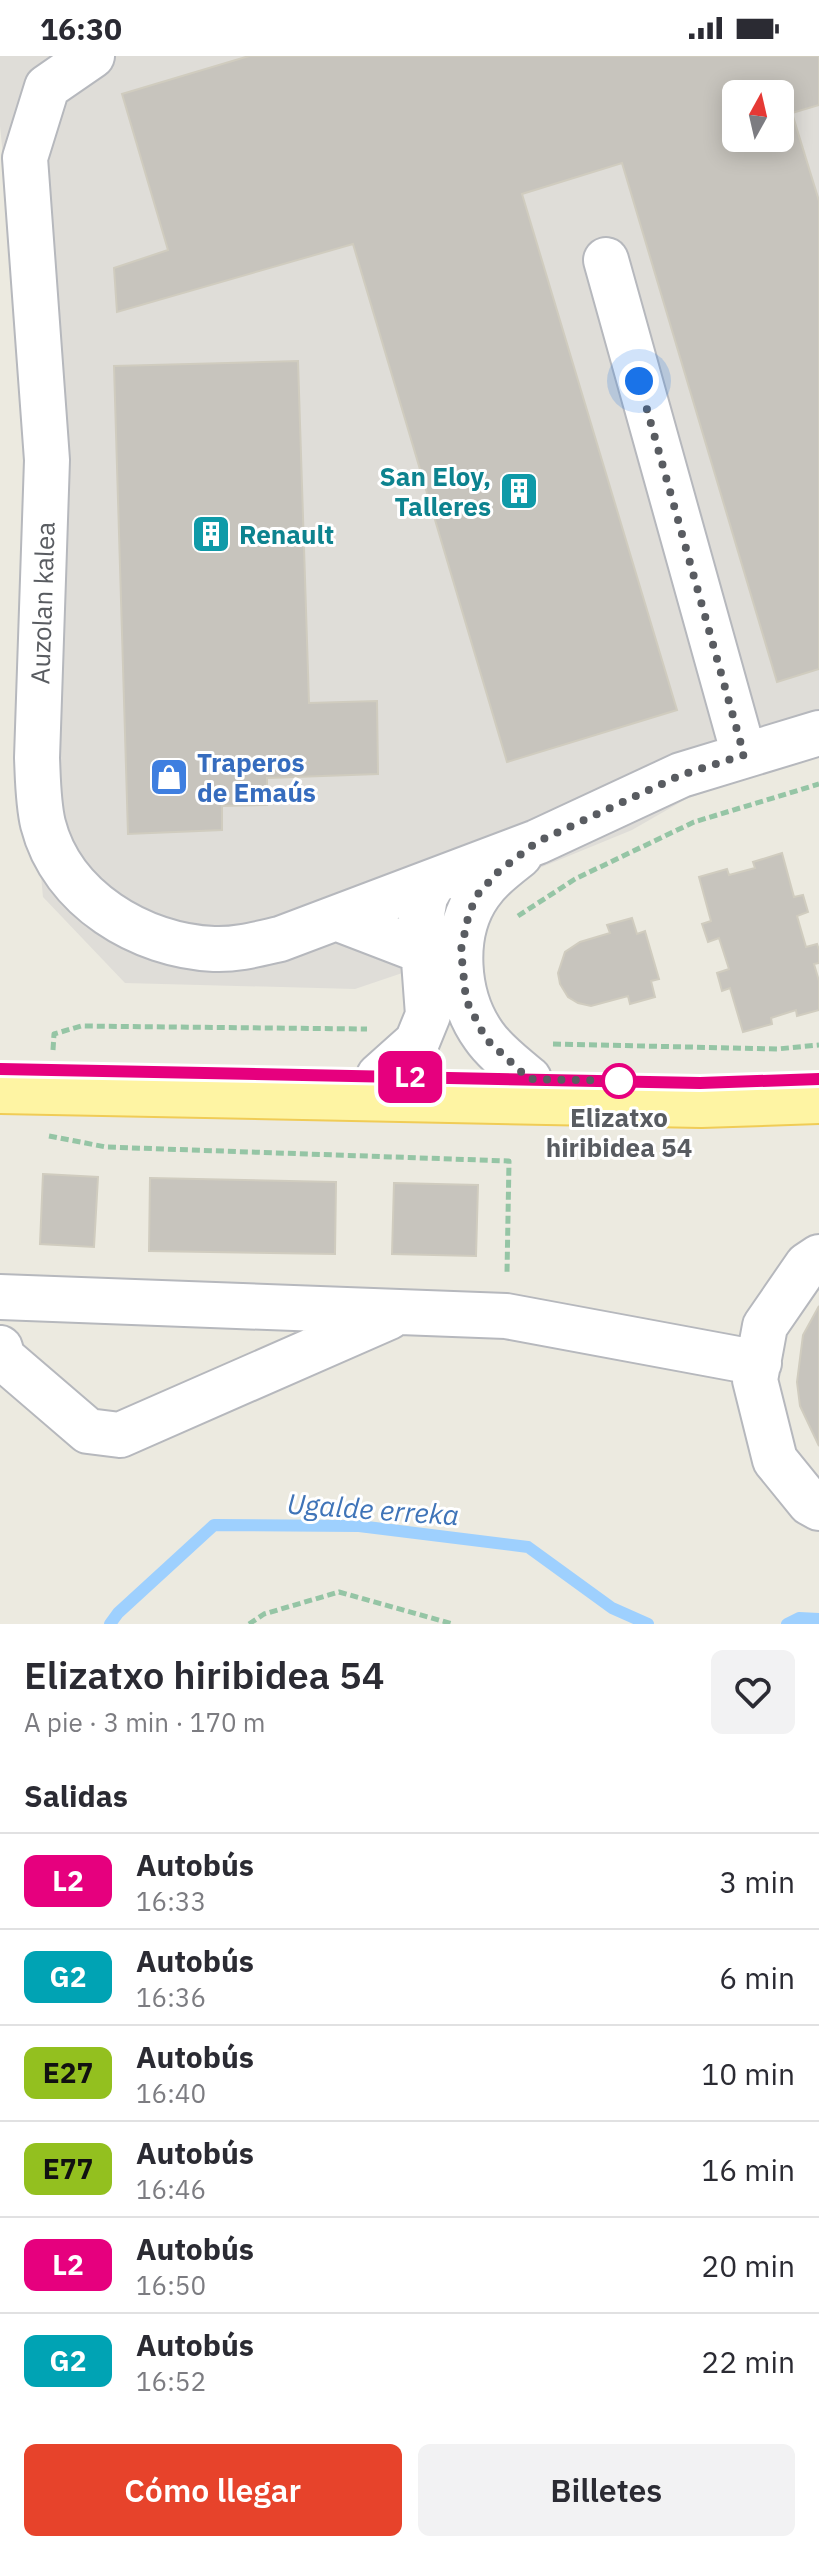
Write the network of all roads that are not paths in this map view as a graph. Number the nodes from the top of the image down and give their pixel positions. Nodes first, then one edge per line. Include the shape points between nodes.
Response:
1 (92, 56) edge
2 (606, 260) dead end
3 (819, 733) edge
4 (744, 755) junction
5 (537, 842) junction
6 (434, 881) junction
7 (336, 918) junction
8 (463, 931) junction
9 (422, 951) junction
10 (535, 1062) junction
11 (0, 1069) edge
12 (379, 1076) junction
13 (819, 1079) edge
14 (0, 1091) edge
15 (819, 1101) edge
16 (819, 1257) edge
17 (0, 1297) edge
18 (399, 1313) junction
19 (0, 1348) edge
20 (759, 1363) junction
21 (819, 1508) edge

1 - 7 street, Auzolan kalea via 47,87 25,158 47,460 37,758 44,826 77,886 125,925 153,938 216,949 249,947
2 - 4 street
3 - 4 street, Auzolan kalea
4 - 5 street, Auzolan kalea via 681,775
5 - 6 street, Auzolan kalea
5 - 8 street, Auzolan kalea via 478,894
6 - 7 street, Auzolan kalea
6 - 8 street, Auzolan kalea via 459,890
6 - 9 street via 421,920
7 - 9 street
8 - 10 street, Auzolan kalea via 462,975 474,1020 486,1039
9 - 12 street via 428,1015 417,1042
10 - 12 main road
10 - 13 main road via 700,1083
11 - 12 main road
14 - 15 main road via 685,1105
16 - 20 street via 807,1265 765,1326
17 - 18 street
18 - 19 street via 120,1435 88,1431 3,1358
18 - 20 street via 506,1316
20 - 21 street via 755,1380 775,1460

